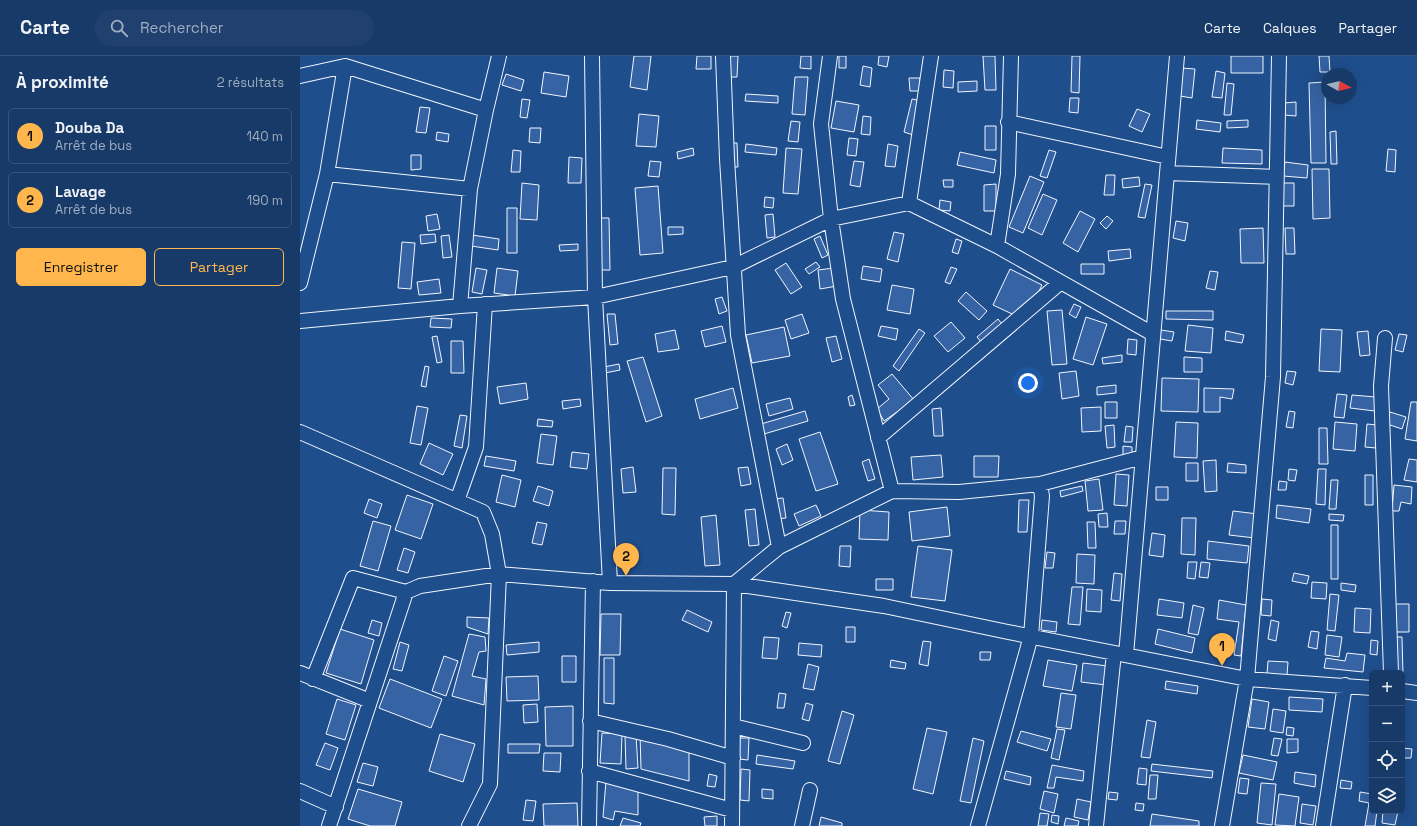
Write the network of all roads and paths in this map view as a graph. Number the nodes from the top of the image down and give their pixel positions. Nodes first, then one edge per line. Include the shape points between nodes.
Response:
1 (499, 56) edge
2 (592, 56) edge
3 (724, 56) edge
4 (830, 56) edge
5 (931, 56) edge
6 (1011, 56) edge
7 (1177, 56) edge
8 (1279, 56) edge
9 (345, 66) junction
10 (300, 76) edge
11 (486, 110) junction
12 (1008, 122) junction
13 (1168, 157) junction
14 (1167, 173) junction
15 (327, 174) junction
16 (1276, 177) junction
17 (470, 189) junction
18 (908, 203) junction
19 (831, 219) junction
20 (996, 246) junction
21 (732, 267) junction
22 (1061, 282) junction
23 (300, 283) edge
24 (595, 297) junction
25 (485, 304) junction
26 (460, 306) junction
27 (300, 321) edge
28 (1153, 334) junction
29 (1385, 338) dead end
30 (300, 432) edge
31 (878, 438) junction
32 (1143, 457) junction
33 (1040, 484) junction
34 (892, 491) junction
35 (457, 501) junction
36 (779, 547) junction
37 (499, 574) junction
38 (593, 581) junction
39 (610, 583) junction
40 (734, 584) junction
41 (406, 592) junction
42 (1031, 636) junction
43 (1120, 654) junction
44 (1391, 670) edge
45 (306, 676) edge
46 (1246, 679) junction
47 (1345, 685) junction
48 (1369, 688) edge
49 (1405, 691) edge
50 (1417, 693) edge
51 (370, 702) junction
52 (590, 721) junction
53 (733, 726) junction
54 (803, 743) dead end
55 (733, 758) junction
56 (589, 771) junction
57 (810, 790) dead end
58 (300, 791) edge
59 (336, 807) junction
60 (732, 810) junction
61 (329, 826) edge
62 (469, 826) edge
63 (589, 826) edge
64 (732, 826) edge
65 (802, 826) edge
66 (978, 826) edge
67 (1096, 826) edge
68 (1222, 826) edge
69 (1323, 826) edge

1 - 11 street
2 - 24 street
3 - 21 street
4 - 19 street via 821,124
5 - 18 street
6 - 12 street
7 - 13 street
8 - 16 street
9 - 10 street
9 - 11 street
9 - 15 street
11 - 17 street
12 - 13 street
12 - 20 street via 1008,174
13 - 14 street
14 - 16 street
14 - 28 street
15 - 17 street
15 - 23 street
16 - 46 street via 1273,377
17 - 26 street
18 - 19 street
18 - 20 street
19 - 21 street
19 - 31 street via 843,300
20 - 22 street
21 - 24 street
21 - 36 street via 738,335
22 - 28 street
22 - 31 street
24 - 25 street
24 - 39 street
25 - 26 street
25 - 35 street via 476,447
26 - 27 street
28 - 32 street
29 - 44 street via 1381,386
30 - 35 street
31 - 34 street
32 - 33 street
32 - 43 street
33 - 34 street via 959,492
33 - 42 street via 1042,496
34 - 36 street
35 - 37 street via 483,512 492,534
36 - 40 street
37 - 38 street
37 - 41 street via 420,586
37 - 62 street via 490,784
38 - 39 street
38 - 52 street
39 - 40 street
40 - 42 street via 884,606
40 - 53 street
41 - 45 street via 354,578
41 - 51 street
42 - 43 street
42 - 66 street
43 - 46 street
43 - 67 street
45 - 51 street
46 - 47 street
46 - 68 street
47 - 48 street
47 - 69 street
49 - 50 street
51 - 59 street
52 - 55 street via 668,738
52 - 56 street
53 - 54 street
53 - 55 street
55 - 60 street
56 - 60 street
56 - 63 street
57 - 65 street
58 - 59 street
59 - 61 street
60 - 64 street

